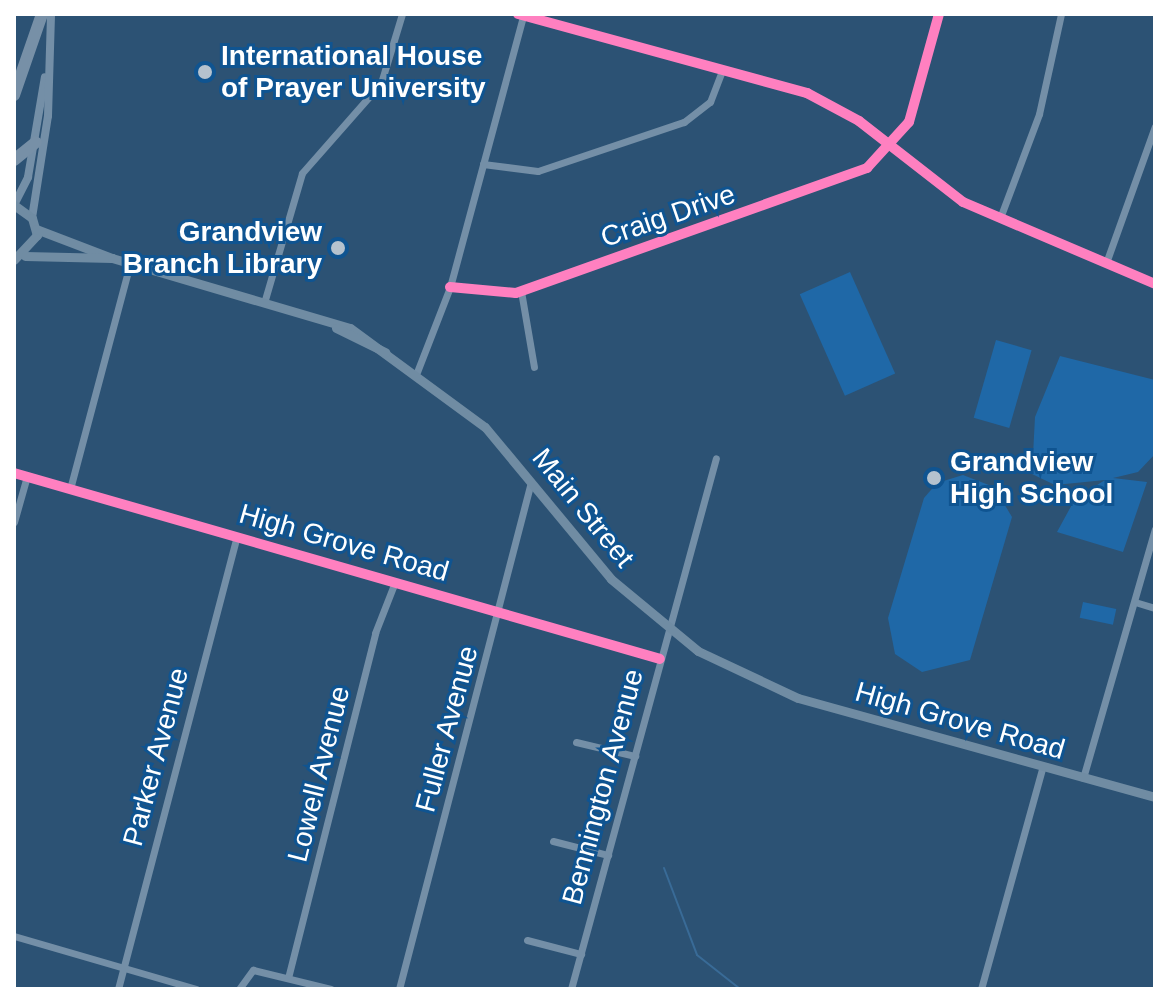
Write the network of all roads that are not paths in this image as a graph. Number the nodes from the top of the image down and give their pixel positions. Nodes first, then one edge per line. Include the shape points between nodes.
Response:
1 (42, 14) edge
2 (51, 14) edge
3 (402, 14) edge
4 (939, 14) edge
5 (1061, 14) edge
6 (520, 15) edge
7 (48, 65) junction
8 (722, 70) junction
9 (14, 95) edge
10 (1155, 126) edge
11 (36, 142) junction
12 (892, 148) junction
13 (14, 160) edge
14 (483, 164) junction
15 (14, 205) edge
16 (32, 218) junction
17 (1000, 218) junction
18 (36, 229) junction
19 (112, 258) junction
20 (17, 259) edge
21 (130, 263) junction
22 (1106, 263) junction
23 (1155, 284) edge
24 (450, 287) junction
25 (521, 291) junction
26 (264, 303) junction
27 (534, 367) dead end
28 (417, 372) junction
29 (716, 458) dead end
30 (14, 473) edge
31 (27, 476) junction
32 (531, 480) junction
33 (70, 489) junction
34 (14, 522) edge
35 (1155, 529) edge
36 (237, 537) junction
37 (395, 582) junction
38 (1135, 602) junction
39 (1155, 608) edge
40 (502, 613) junction
41 (670, 633) junction
42 (660, 659) junction
43 (756, 681) joint
44 (576, 742) dead end
45 (635, 756) junction
46 (1043, 766) junction
47 (1083, 778) junction
48 (1155, 797) edge
49 (553, 841) dead end
50 (608, 855) junction
51 (14, 936) edge
52 (527, 940) dead end
53 (581, 954) junction
54 (124, 967) junction
55 (288, 978) junction
56 (118, 989) edge
57 (196, 989) edge
58 (239, 989) edge
59 (331, 989) edge
60 (399, 989) edge
61 (571, 989) edge
62 (981, 989) edge

1 - 9 highway
2 - 7 street
3 - 26 street via 381,83 302,173
4 - 12 street via 925,82
5 - 17 street via 1039,114
6 - 8 street
6 - 14 street
7 - 11 street
7 - 16 street
8 - 12 street via 825,100
8 - 14 street via 710,102 684,122 538,171
10 - 22 street
11 - 13 highway
11 - 15 street
12 - 17 street via 942,191
12 - 25 street, Craig Drive via 837,183
14 - 24 street
15 - 16 main road
16 - 18 main road
17 - 22 street
18 - 19 main road, Main Street
18 - 20 main road
19 - 20 main road, Main Street
19 - 21 main road, Main Street
21 - 26 main road, Main Street
21 - 33 street
22 - 23 street
24 - 25 street, Craig Drive
24 - 28 street
25 - 27 street
26 - 28 main road, Main Street via 364,335
28 - 32 main road, Main Street via 485,427
29 - 41 street, Bennington Avenue
30 - 31 street, High Grove Road
31 - 33 street, High Grove Road
31 - 34 street
32 - 40 street, Fuller Avenue
32 - 41 main road, Main Street via 611,579
33 - 36 street, High Grove Road
35 - 38 street
36 - 37 street, High Grove Road
36 - 54 street, Parker Avenue
37 - 40 street, High Grove Road
37 - 55 street, Lowell Avenue via 375,633
38 - 39 street
38 - 47 street
40 - 42 street, High Grove Road
40 - 60 street, Fuller Avenue
41 - 42 street, Bennington Avenue
41 - 43 main road, Main Street
42 - 45 street, Bennington Avenue
43 - 46 main road, High Grove Road
44 - 45 street
45 - 50 street, Bennington Avenue
46 - 47 main road, High Grove Road
46 - 62 street
47 - 48 main road, High Grove Road
49 - 50 street
50 - 53 street, Bennington Avenue
51 - 54 street
52 - 53 street
53 - 61 street, Bennington Avenue
54 - 56 street, Parker Avenue
54 - 57 street
55 - 58 street via 247,970
55 - 59 street

